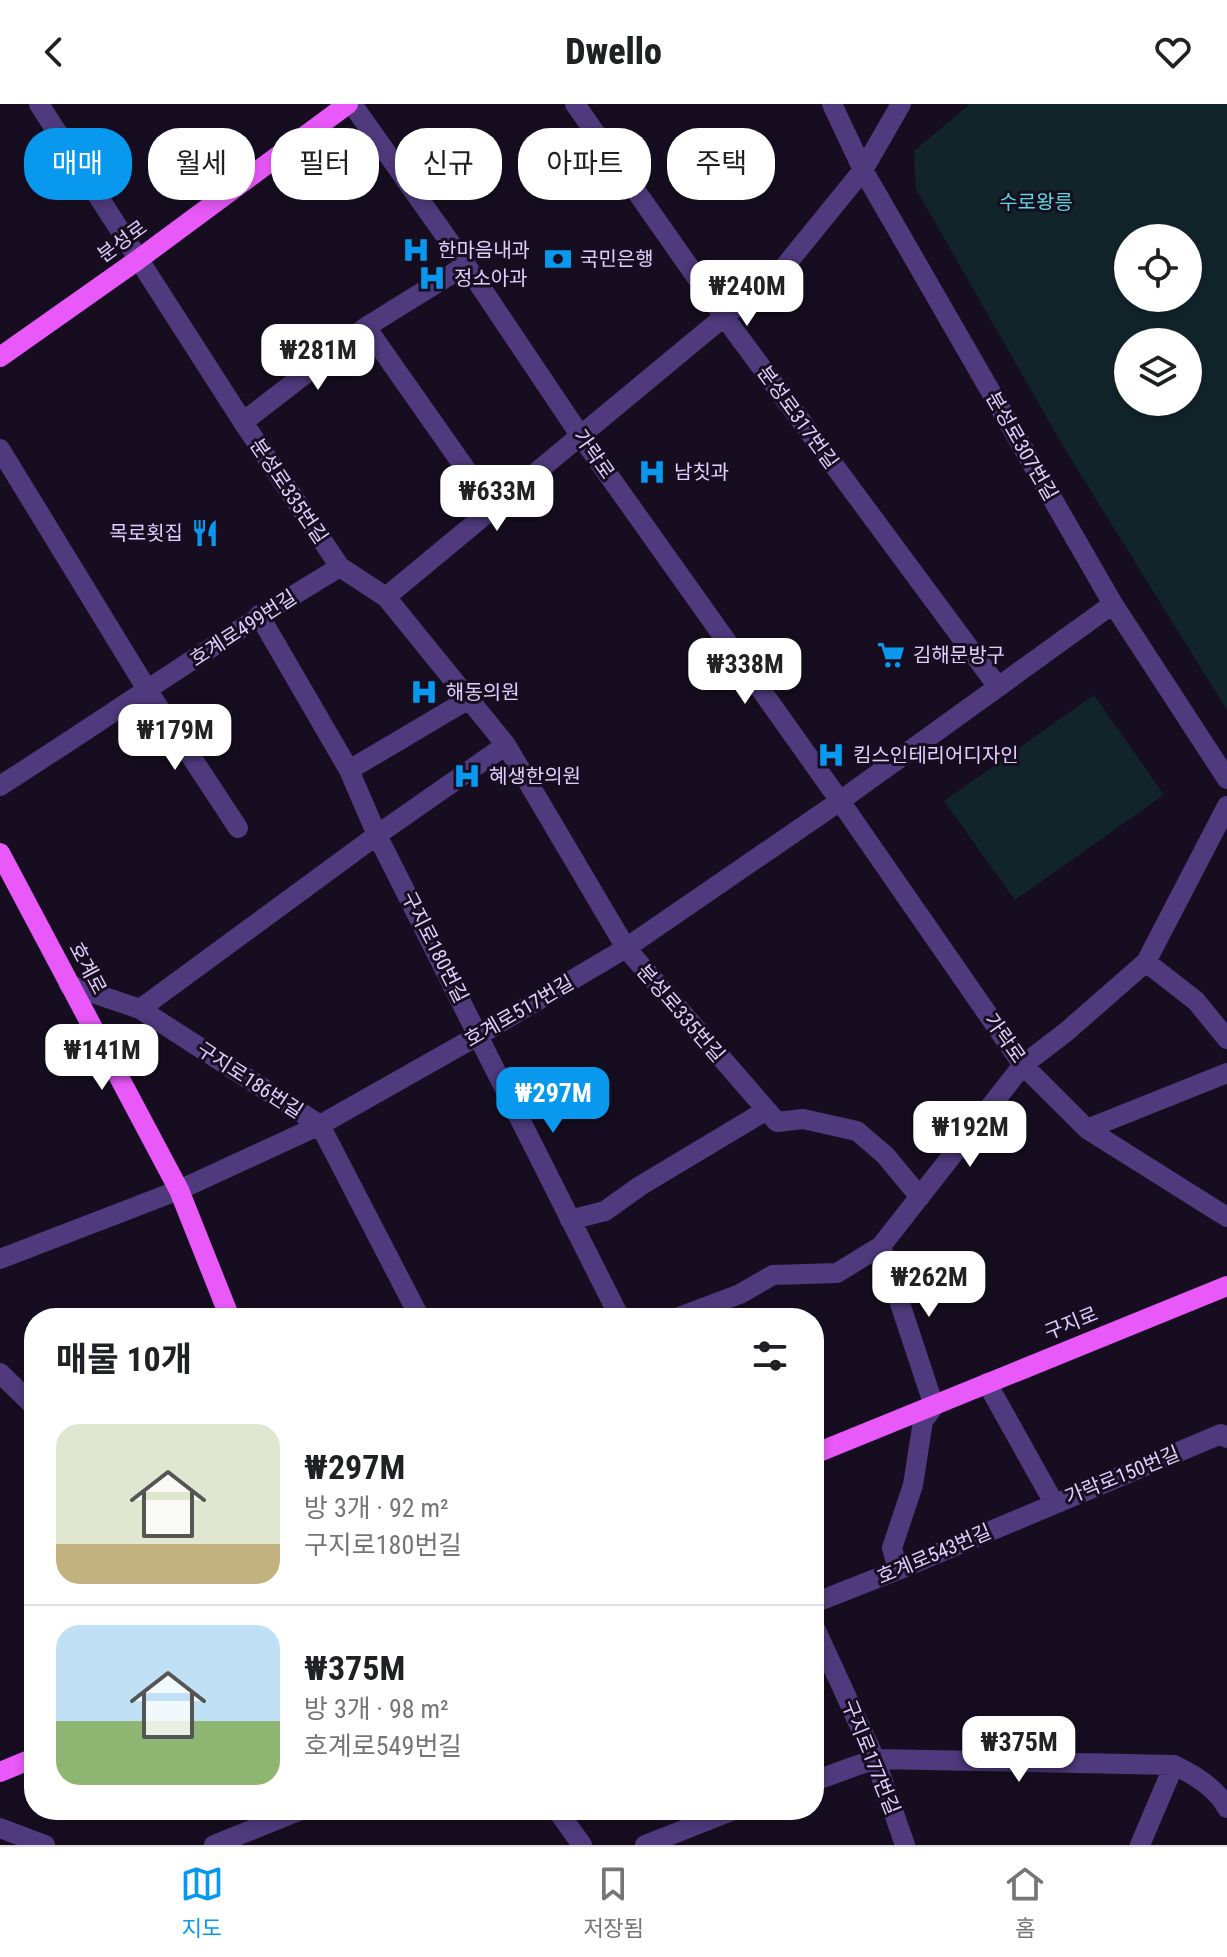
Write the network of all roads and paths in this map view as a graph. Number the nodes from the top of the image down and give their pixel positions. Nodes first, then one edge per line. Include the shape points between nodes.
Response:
1 (39, 104) edge
2 (350, 104) edge
3 (575, 104) edge
4 (832, 104) edge
5 (901, 104) edge
6 (863, 170) junction
7 (139, 259) junction
8 (466, 265) junction
9 (725, 318) junction
10 (366, 327) junction
11 (0, 357) edge
12 (243, 422) junction
13 (580, 435) junction
14 (0, 449) edge
15 (493, 508) junction
16 (340, 567) junction
17 (386, 597) junction
18 (1113, 604) junction
19 (259, 615) junction
20 (998, 687) junction
21 (148, 691) junction
22 (469, 699) junction
23 (506, 745) junction
24 (349, 770) junction
25 (1227, 779) edge
26 (0, 786) edge
27 (840, 801) junction
28 (1227, 806) edge
29 (238, 828) dead end
30 (377, 835) junction
31 (0, 853) edge
32 (626, 948) junction
33 (1146, 962) junction
34 (69, 985) junction
35 (140, 1009) junction
36 (479, 1035) junction
37 (1227, 1039) edge
38 (1023, 1065) junction
39 (1227, 1073) edge
40 (765, 1111) junction
41 (320, 1125) junction
42 (1087, 1129) junction
43 (179, 1190) junction
44 (920, 1197) junction
45 (1227, 1217) edge
46 (570, 1220) junction
47 (881, 1246) junction
48 (0, 1259) edge
49 (1227, 1286) edge
50 (226, 1308) edge
51 (415, 1308) edge
52 (615, 1308) edge
53 (703, 1308) edge
54 (0, 1373) edge
55 (987, 1383) junction
56 (24, 1396) edge
57 (934, 1406) junction
58 (1227, 1438) edge
59 (824, 1450) edge
60 (1054, 1503) junction
61 (898, 1570) junction
62 (824, 1599) edge
63 (824, 1648) edge
64 (875, 1759) junction
65 (24, 1762) edge
66 (1174, 1765) junction
67 (0, 1772) edge
68 (824, 1777) edge
69 (1227, 1808) edge
70 (276, 1820) edge
71 (564, 1820) edge
72 (709, 1820) edge
73 (0, 1828) edge
74 (45, 1845) edge
75 (214, 1845) edge
76 (582, 1845) edge
77 (645, 1845) edge
78 (905, 1845) edge
79 (1140, 1845) edge

1 - 7 street, 분성로335번길
2 - 7 main road, 분성로
2 - 8 street, 가락로
3 - 9 street, 분성로317번길
4 - 6 street, 분성로307번길
5 - 6 street
6 - 9 street via 785,266
6 - 18 street, 분성로307번길
7 - 11 main road, 분성로
7 - 12 street, 분성로335번길
8 - 10 street
8 - 13 street, 가락로
9 - 13 street
9 - 20 street, 분성로317번길
10 - 12 street
10 - 15 street
12 - 16 street, 분성로335번길
13 - 15 street
13 - 27 street, 가락로
14 - 21 street
15 - 17 street
16 - 17 street, 분성로335번길
16 - 19 street, 호계로499번길
17 - 22 street, 분성로335번길
18 - 20 street
18 - 25 street, 분성로307번길
19 - 21 street, 호계로499번길
19 - 24 street, 구지로180번길
20 - 27 street
21 - 26 street, 호계로499번길
21 - 29 street
22 - 23 street, 분성로335번길
22 - 24 street
23 - 30 street
23 - 32 street, 분성로335번길
24 - 30 street, 구지로180번길
27 - 32 street, 호계로517번길
27 - 38 street, 가락로
28 - 33 street
30 - 35 street
30 - 36 street, 구지로180번길
31 - 34 main road, 호계로
32 - 36 street, 호계로517번길
32 - 40 street, 분성로335번길
33 - 37 street via 1196,1001
33 - 38 street
34 - 35 street, 구지로186번길
34 - 43 main road, 호계로
35 - 41 street, 구지로186번길
36 - 41 street, 호계로517번길
36 - 46 street, 구지로180번길
38 - 42 street, 가락로
38 - 44 street
39 - 42 street
40 - 44 street via 777,1122 803,1119 857,1131
40 - 46 street via 605,1211
41 - 43 street, 호계로517번길
41 - 51 street, 구지로186번길
42 - 45 street, 가락로
43 - 48 street
43 - 50 main road, 호계로
44 - 47 street
46 - 52 street, 구지로180번길
47 - 53 street via 837,1273 773,1275
47 - 57 street
49 - 55 main road, 구지로
54 - 56 street
55 - 57 main road, 구지로
55 - 60 street, 가락로150번길
57 - 59 main road, 구지로
57 - 61 street via 923,1421 913,1485 892,1548
58 - 60 street, 가락로150번길 via 1221,1434
60 - 61 street, 호계로543번길
61 - 62 street, 호계로543번길
63 - 64 street, 구지로177번길
64 - 66 street
64 - 68 street
64 - 78 street, 구지로177번길
65 - 67 main road
66 - 69 street
66 - 79 street
70 - 75 street
71 - 76 street
72 - 77 street
73 - 74 street

